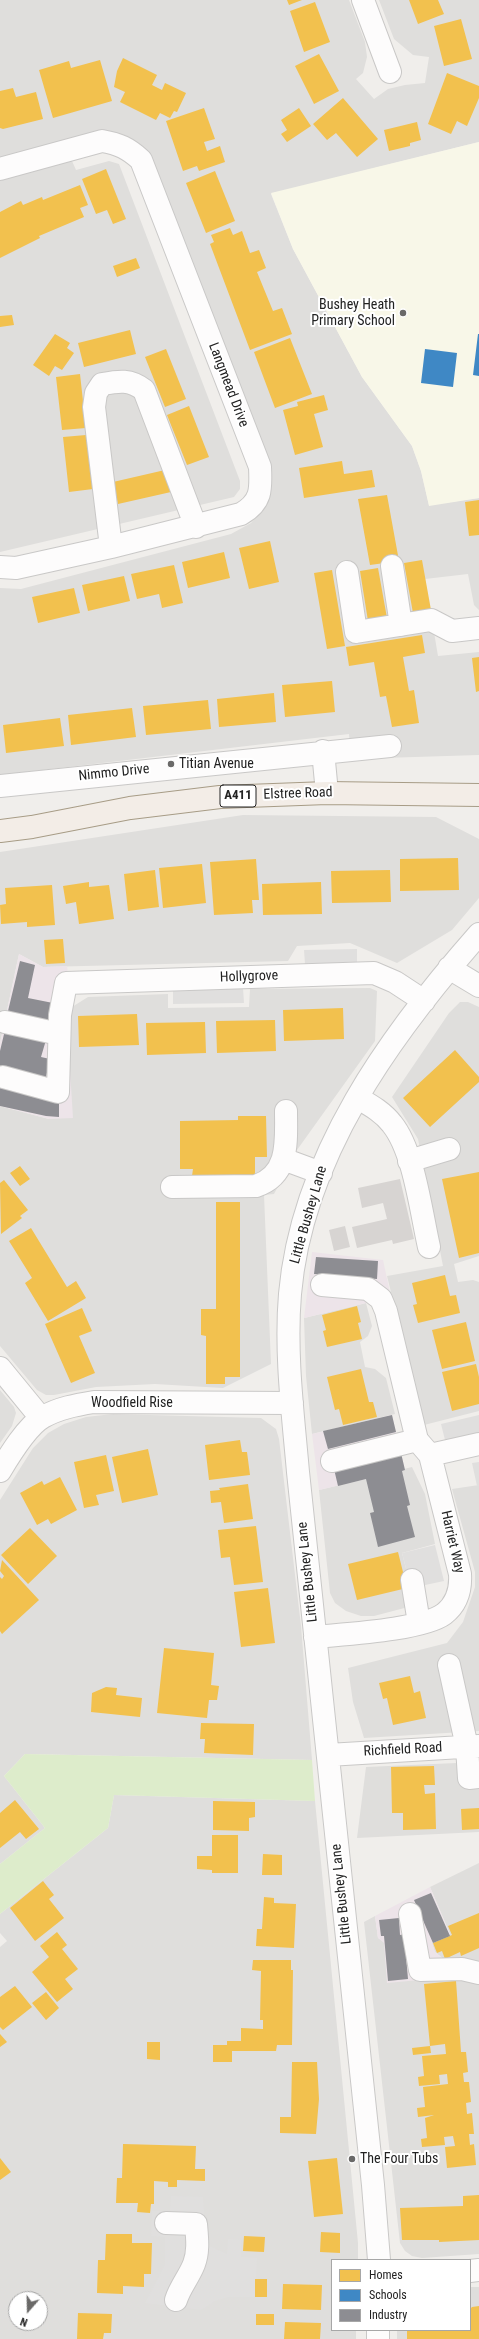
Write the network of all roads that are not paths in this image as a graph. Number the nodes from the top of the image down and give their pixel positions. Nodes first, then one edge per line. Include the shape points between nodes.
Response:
1 (363, 0) edge
2 (390, 72) dead end
3 (0, 169) edge
4 (196, 527) junction
5 (111, 547) junction
6 (392, 566) dead end
7 (0, 567) edge
8 (347, 572) dead end
9 (401, 625) junction
10 (479, 628) edge
11 (390, 746) dead end
12 (323, 751) junction
13 (0, 786) edge
14 (327, 793) junction
15 (479, 795) edge
16 (0, 831) edge
17 (479, 934) edge
18 (449, 968) junction
19 (479, 986) edge
20 (424, 1001) junction
21 (5, 1022) dead end
22 (59, 1034) junction
23 (3, 1077) dead end
24 (358, 1098) junction
25 (286, 1111) dead end
26 (449, 1148) dead end
27 (282, 1160) junction
28 (409, 1161) junction
29 (321, 1172) junction
30 (172, 1187) dead end
31 (429, 1248) dead end
32 (322, 1285) dead end
33 (0, 1368) edge
34 (292, 1403) junction
35 (41, 1418) junction
36 (479, 1444) edge
37 (423, 1448) junction
38 (332, 1461) dead end
39 (0, 1471) edge
40 (412, 1580) dead end
41 (419, 1623) junction
42 (315, 1637) junction
43 (449, 1665) dead end
44 (473, 1747) edge
45 (328, 1755) junction
46 (479, 1777) edge
47 (410, 1914) dead end
48 (479, 1973) edge
49 (166, 2223) dead end
50 (379, 2259) edge
51 (176, 2300) dead end

1 - 2 street
3 - 4 street, Langmead Drive via 102,141 130,149 141,160 260,467 261,492 252,508 241,514
4 - 5 street, Langmead Drive
4 - 5 street via 144,390 135,383 121,380 102,384 96,393 94,407
5 - 7 street, Langmead Drive via 16,568
6 - 9 street
8 - 9 street via 356,632
9 - 10 street via 431,620 452,631
11 - 12 street, Nimmo Drive
12 - 13 street, Nimmo Drive
12 - 14 street
14 - 15 main road, Elstree Road / A411
14 - 16 main road, Elstree Road / A411 via 220,797 130,808
17 - 18 street, Little Bushey Lane
18 - 19 street
18 - 20 street, Little Bushey Lane
20 - 22 street, Hollygrove via 395,982 374,973 66,983
20 - 24 street, Little Bushey Lane
21 - 22 street
22 - 23 street via 58,1092
24 - 28 street via 376,1108 392,1124 406,1146
24 - 29 street, Little Bushey Lane via 334,1138
25 - 27 street via 286,1153
26 - 28 street
27 - 29 street
27 - 30 street via 267,1182 256,1186
28 - 31 street
29 - 34 street, Little Bushey Lane via 296,1254 290,1295
32 - 37 street, Harriet Way via 368,1289 378,1296 386,1311
33 - 35 street
34 - 35 street, Woodfield Rise via 94,1402 65,1408
34 - 42 street, Little Bushey Lane
35 - 39 street, Woodfield Rise via 24,1436
36 - 37 street
37 - 38 street
37 - 41 street, Harriet Way via 460,1574 461,1587 452,1606 443,1614
40 - 41 street
41 - 42 street, Harriet Way via 380,1631
42 - 45 street, Little Bushey Lane
43 - 44 street
44 - 45 street, Richfield Road
44 - 46 street via 469,1778
45 - 50 street, Little Bushey Lane
47 - 48 street via 420,1970 462,1969
49 - 51 street via 196,2224 198,2251

